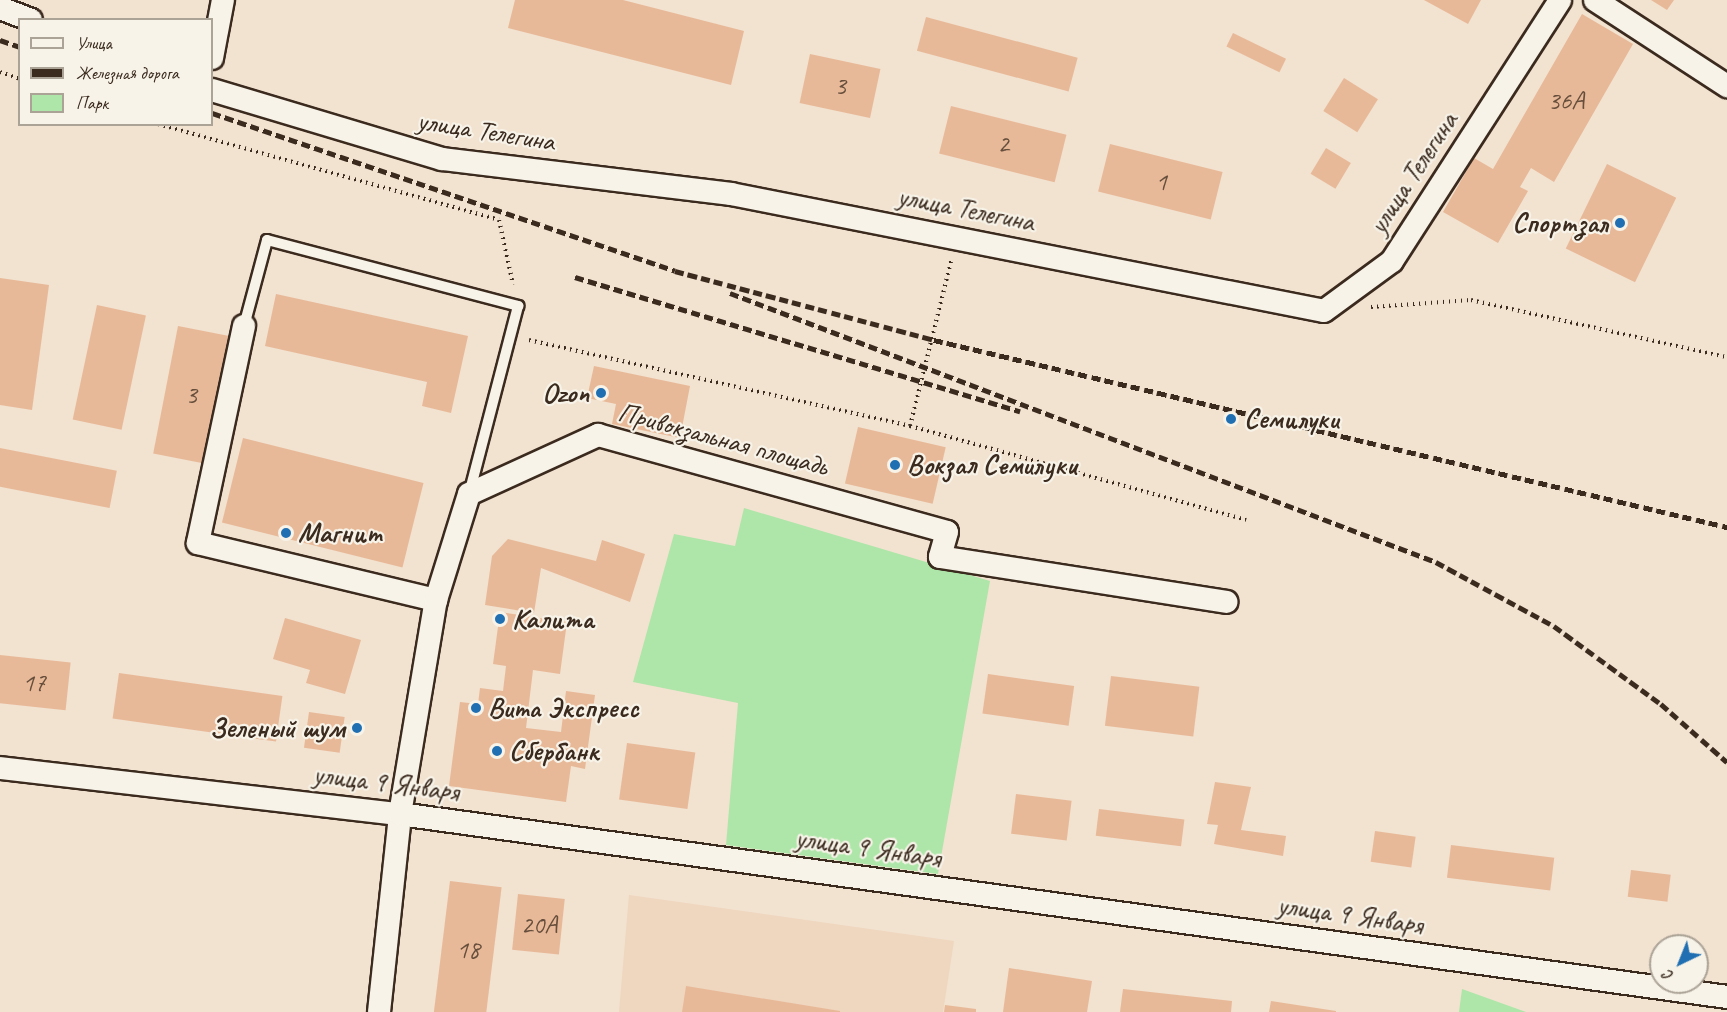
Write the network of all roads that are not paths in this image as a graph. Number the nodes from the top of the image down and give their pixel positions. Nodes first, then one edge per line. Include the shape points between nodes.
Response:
1 (223, 0) edge
2 (1560, 0) edge
3 (1595, 0) edge
4 (0, 8) edge
5 (26, 18) edge
6 (213, 53) edge
7 (1727, 86) edge
8 (213, 90) edge
9 (244, 326) joint
10 (469, 494) junction
11 (436, 600) junction
12 (1226, 602) dead end
13 (0, 768) edge
14 (400, 814) junction
15 (1727, 997) edge
16 (379, 1012) edge

1 - 6 street
2 - 8 street, улица Телегина via 1392,261 1324,311 731,194 442,159
3 - 7 street
4 - 5 street
9 - 10 lane via 267,240 518,306
9 - 11 street via 198,543
10 - 11 street
10 - 12 street, Привокзальная площадь via 598,435 947,532 940,557
11 - 14 street
13 - 14 street, улица 9 Января
14 - 15 street, улица 9 Января
14 - 16 street

